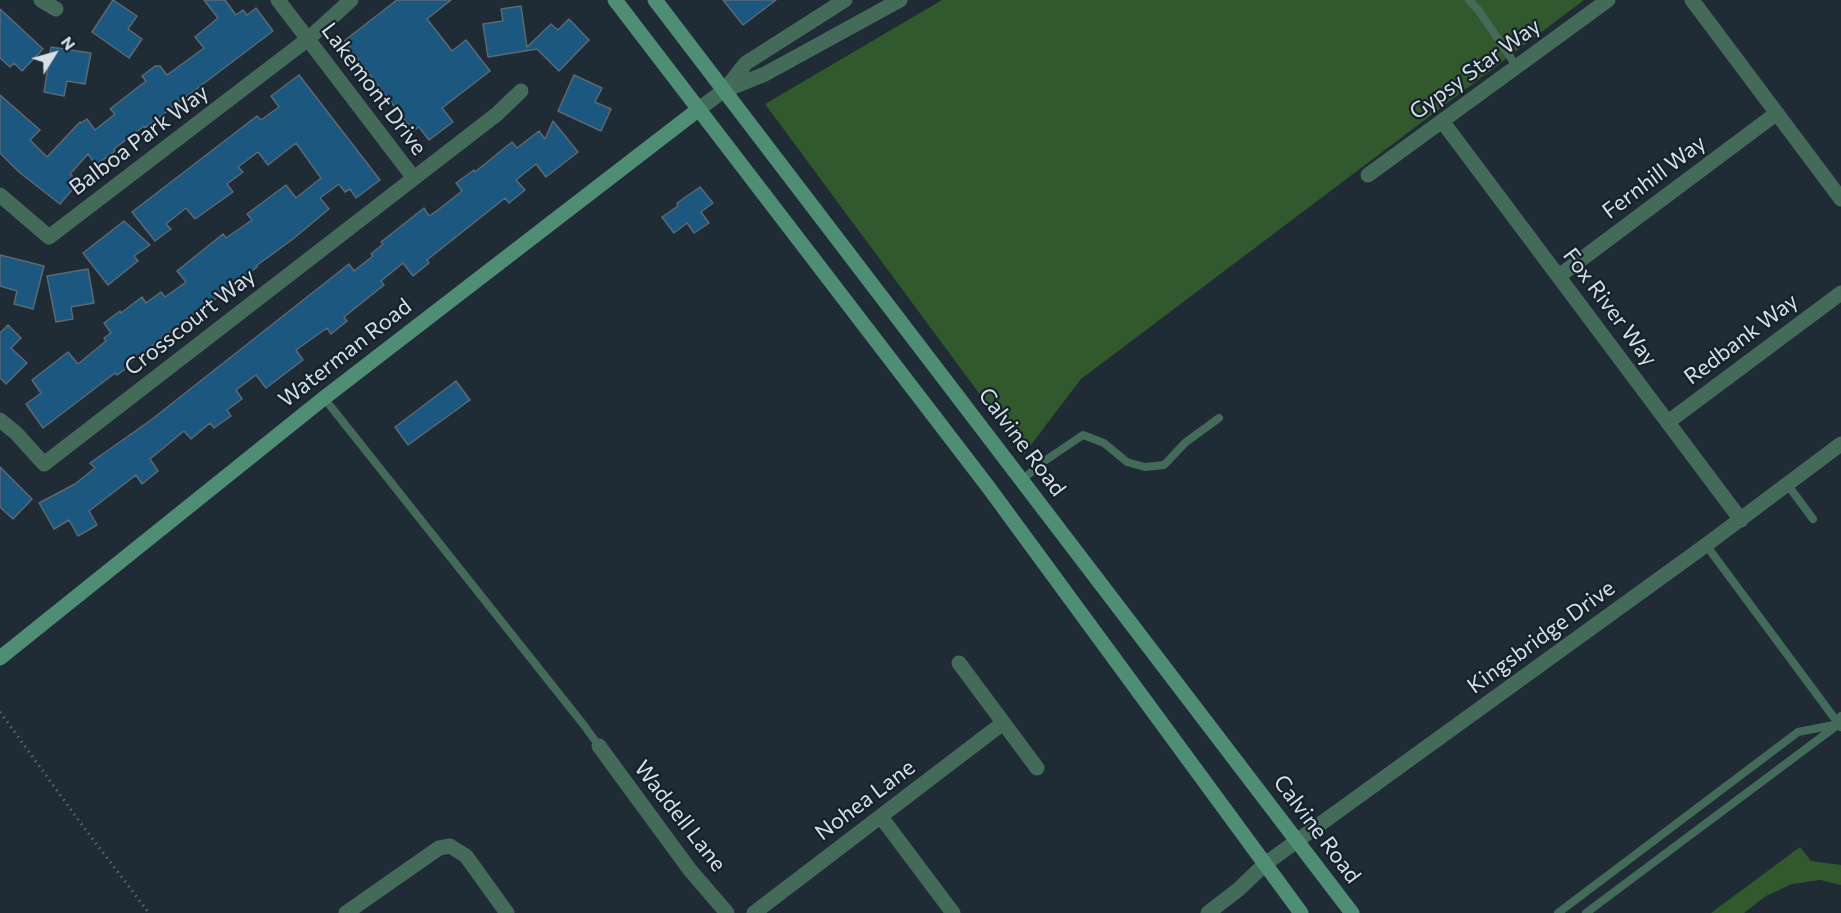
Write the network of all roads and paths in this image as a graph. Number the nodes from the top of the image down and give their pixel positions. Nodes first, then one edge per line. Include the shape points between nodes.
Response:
1 (41, 0) edge
2 (278, 0) edge
3 (351, 0) edge
4 (615, 0) edge
5 (655, 0) edge
6 (845, 0) edge
7 (900, 0) edge
8 (1469, 0) edge
9 (1608, 0) edge
10 (1692, 0) edge
11 (56, 9) dead end
12 (308, 39) junction
13 (1517, 67) junction
14 (521, 91) dead end
15 (723, 92) junction
16 (699, 109) junction
17 (1777, 113) junction
18 (1442, 121) junction
19 (1368, 175) dead end
20 (413, 177) junction
21 (0, 195) edge
22 (1841, 199) edge
23 (1559, 276) junction
24 (1841, 292) edge
25 (324, 398) junction
26 (1219, 418) dead end
27 (0, 420) edge
28 (1668, 422) junction
29 (1841, 444) edge
30 (1022, 480) junction
31 (1788, 484) junction
32 (1740, 519) junction
33 (1813, 519) dead end
34 (1706, 545) junction
35 (0, 658) edge
36 (959, 663) dead end
37 (0, 712) edge
38 (1840, 722) edge
39 (1003, 723) junction
40 (599, 747) joint
41 (1037, 768) dead end
42 (881, 817) junction
43 (1299, 840) junction
44 (1265, 864) junction
45 (149, 913) edge
46 (346, 913) edge
47 (507, 913) edge
48 (727, 913) edge
49 (754, 913) edge
50 (953, 913) edge
51 (1208, 913) edge
52 (1301, 913) edge
53 (1352, 913) edge
54 (1558, 913) edge
55 (1587, 913) edge

1 - 11 street
2 - 12 street, Lakemont Drive
3 - 12 street
4 - 16 main road
5 - 15 main road, Calvine Road
6 - 15 street, Waterman Road via 746,63
7 - 15 street, Waterman Road via 765,74
8 - 13 lane
9 - 13 street, Gypsy Star Way
10 - 17 street
12 - 20 street, Lakemont Drive
12 - 21 street, Balboa Park Way via 49,237
13 - 18 street, Gypsy Star Way
14 - 20 street via 498,114
15 - 16 street, Waterman Road
15 - 30 main road, Calvine Road
16 - 25 main road, Waterman Road
16 - 44 main road via 989,488
17 - 22 street
17 - 23 street, Fernhill Way
18 - 19 street, Gypsy Star Way
18 - 23 street, Fox River Way
20 - 27 street, Crosscourt Way via 45,464
23 - 28 street, Fox River Way
24 - 28 street, Redbank Way
25 - 35 main road, Waterman Road
25 - 40 lane
26 - 30 lane via 1186,442 1164,465 1127,462 1104,443 1083,435
28 - 32 street, Fox River Way
29 - 31 street, Kingsbridge Drive
30 - 43 main road, Calvine Road
31 - 32 street, Kingsbridge Drive
31 - 33 lane
32 - 34 street, Kingsbridge Drive
34 - 38 lane
34 - 43 street, Kingsbridge Drive
36 - 39 street
37 - 45 path
38 - 54 lane via 1798,732
38 - 55 lane
39 - 41 street
39 - 42 street, Nohea Lane
40 - 48 street, Waddell Lane via 690,870
42 - 49 street, Nohea Lane
42 - 50 street
43 - 44 street, Kingsbridge Drive
43 - 53 main road, Calvine Road
44 - 51 street, Kingsbridge Drive
44 - 52 main road
46 - 47 street via 439,848 450,846 466,856

